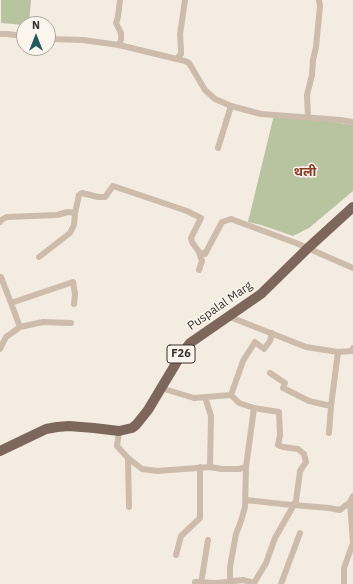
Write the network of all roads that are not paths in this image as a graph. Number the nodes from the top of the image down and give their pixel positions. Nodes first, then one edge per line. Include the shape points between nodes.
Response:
1 (120, 0) edge
2 (185, 0) edge
3 (319, 0) edge
4 (0, 34) edge
5 (16, 35) edge
6 (56, 39) edge
7 (119, 45) junction
8 (177, 58) junction
9 (231, 106) junction
10 (308, 117) junction
11 (353, 122) edge
12 (218, 148) dead end
13 (353, 207) edge
14 (75, 213) junction
15 (0, 222) edge
16 (308, 248) junction
17 (199, 252) junction
18 (39, 257) dead end
19 (353, 268) edge
20 (199, 270) dead end
21 (0, 278) edge
22 (11, 303) junction
23 (74, 304) dead end
24 (230, 317) junction
25 (71, 322) dead end
26 (20, 327) junction
27 (272, 333) junction
28 (0, 349) edge
29 (353, 350) edge
30 (338, 352) junction
31 (270, 373) dead end
32 (161, 388) junction
33 (231, 394) junction
34 (206, 400) dead end
35 (331, 406) junction
36 (254, 408) junction
37 (119, 431) junction
38 (329, 433) dead end
39 (0, 451) edge
40 (128, 458) junction
41 (210, 467) junction
42 (246, 467) junction
43 (200, 468) junction
44 (351, 499) edge
45 (246, 500) junction
46 (293, 505) junction
47 (129, 507) dead end
48 (300, 533) dead end
49 (208, 540) dead end
50 (176, 555) dead end
51 (230, 581) junction
52 (199, 583) edge
53 (255, 584) edge
54 (281, 584) edge
55 (344, 584) edge

1 - 7 street via 116,23 121,33
2 - 8 street via 180,34 181,54
3 - 10 street via 316,47 307,95
4 - 5 street
6 - 7 street
7 - 8 street
8 - 9 street via 189,63 199,82 210,95
9 - 10 street via 261,114
9 - 12 street
10 - 11 street
13 - 16 main road, Puspalal Marg / F26
14 - 15 street via 7,217
14 - 17 street via 82,192 105,198 113,186 201,218 191,238
14 - 18 street via 70,233
16 - 17 street via 231,219 222,222 205,254
16 - 19 street
16 - 24 main road, Puspalal Marg / F26 via 261,294
17 - 20 street via 202,261
21 - 22 street
22 - 23 street via 73,282
22 - 26 street
24 - 27 street
24 - 32 main road, Puspalal Marg / F26 via 190,343
25 - 26 street via 43,322
26 - 28 street via 6,336
27 - 30 street via 306,347
27 - 33 street via 264,349 255,342 243,361
29 - 30 street
30 - 35 street
31 - 35 street via 285,383 283,388 309,401
32 - 33 street via 194,398
32 - 37 main road, Puspalal Marg / F26 via 136,425
33 - 36 street via 239,402
34 - 41 street via 211,416
35 - 38 street
36 - 42 street
36 - 46 street via 279,412 278,445 304,454 306,462 300,472 296,501
37 - 39 main road, Puspalal Marg / F26 via 57,427 46,429
37 - 40 street via 117,446
40 - 43 street via 142,470
40 - 47 street
41 - 42 street
41 - 43 street
42 - 45 street
43 - 50 street via 200,518 181,536
44 - 46 street via 340,510
44 - 55 street via 353,543 344,568
45 - 46 street
45 - 51 street via 236,534
46 - 53 street
48 - 54 street
49 - 52 street
51 - 52 street
51 - 53 street via 243,580

